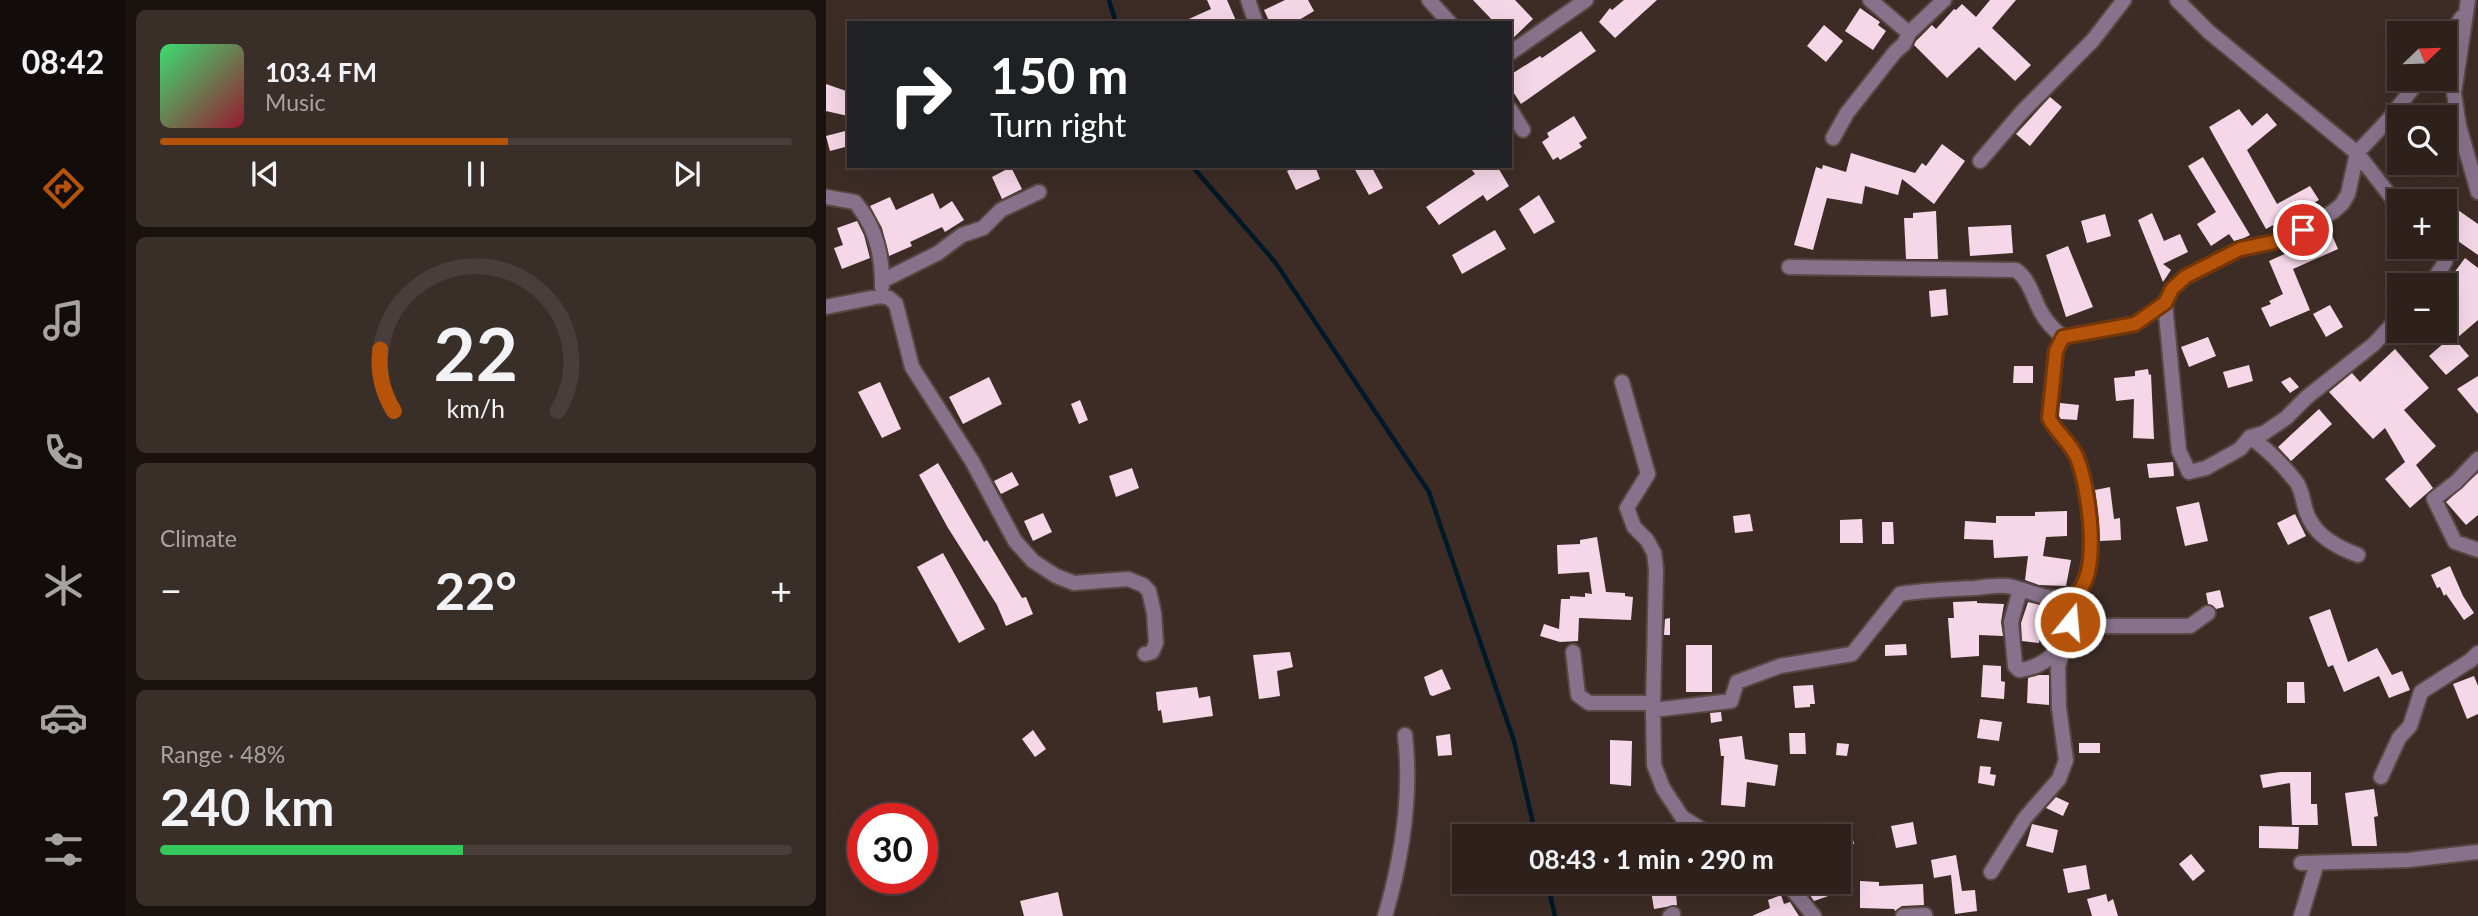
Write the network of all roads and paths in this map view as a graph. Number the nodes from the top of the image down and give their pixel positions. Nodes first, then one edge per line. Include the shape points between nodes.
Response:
1 (1248, 0) edge
2 (1429, 0) edge
3 (1586, 0) edge
4 (1870, 0) edge
5 (1944, 0) edge
6 (2124, 0) edge
7 (2177, 0) edge
8 (2466, 6) edge
9 (1255, 21) edge
10 (1448, 21) edge
11 (2457, 21) edge
12 (1909, 33) junction
13 (1512, 52) edge
14 (2411, 91) edge
15 (1512, 112) edge
16 (1523, 130) dead end
17 (1833, 138) dead end
18 (2357, 153) junction
19 (1980, 161) dead end
20 (1039, 192) dead end
21 (2387, 192) edge
22 (2478, 192) edge
23 (826, 197) edge
24 (1789, 267) dead end
25 (882, 281) junction
26 (881, 296) junction
27 (2165, 303) junction
28 (826, 307) edge
29 (2387, 330) edge
30 (2063, 337) junction
31 (1622, 382) dead end
32 (2250, 437) junction
33 (2478, 459) edge
34 (2478, 550) edge
35 (2358, 555) dead end
36 (2020, 590) junction
37 (2072, 596) junction
38 (2208, 613) dead end
39 (2070, 622) junction
40 (2065, 641) junction
41 (1573, 652) dead end
42 (2478, 653) edge
43 (1145, 654) dead end
44 (1653, 706) junction
45 (1405, 735) dead end
46 (2381, 777) dead end
47 (1693, 824) edge
48 (2478, 852) edge
49 (2301, 863) dead end
50 (2317, 863) junction
51 (1991, 872) dead end
52 (1796, 894) edge
53 (1925, 915) edge
54 (1385, 916) edge
55 (1814, 916) edge
56 (1903, 916) edge
57 (2301, 916) edge

1 - 9 street
2 - 10 street
3 - 13 street
4 - 12 street
5 - 12 street
6 - 19 street via 2093,40
7 - 18 street via 2209,32
8 - 11 street
8 - 22 street via 2454,93
12 - 17 street
14 - 18 street
15 - 16 street
18 - 21 street
18 - 27 street via 2348,194 2334,211 2303,230 2240,249 2185,277
20 - 25 street via 1001,210 983,228 962,234 938,253
23 - 25 street via 855,202 866,215 878,246
24 - 30 street via 2016,270 2023,275 2041,313
25 - 26 street
26 - 28 street
26 - 43 street via 896,303 912,367 966,450 1015,541 1033,561 1074,583 1128,579 1143,584 1149,592 1156,643 1152,652
27 - 30 street via 2135,324
27 - 32 street via 2179,451 2189,471 2206,468 2240,449
29 - 32 street via 2286,418
30 - 37 street via 2056,351 2049,418 2077,456 2087,489 2091,532 2082,587
31 - 44 street via 1648,474 1627,508 1633,527 1654,553
32 - 35 street via 2267,449 2298,485 2310,520 2320,532 2338,547
33 - 34 street via 2434,499 2455,542
36 - 37 street
36 - 40 street via 2011,622 2015,666 2028,669 2049,658
36 - 44 street via 2006,586 1900,594 1852,654 1780,666 1737,682 1731,701
37 - 39 street
38 - 39 street via 2190,626
39 - 40 street
40 - 51 street via 2058,667 2067,760 2059,779 2025,818
41 - 44 street via 1578,695 1589,703
42 - 46 street via 2421,692 2410,726 2399,738
44 - 47 street via 1654,765 1682,817
45 - 54 street via 1409,771 1398,872
48 - 50 street
49 - 50 street
50 - 57 street
52 - 55 street
53 - 56 street

